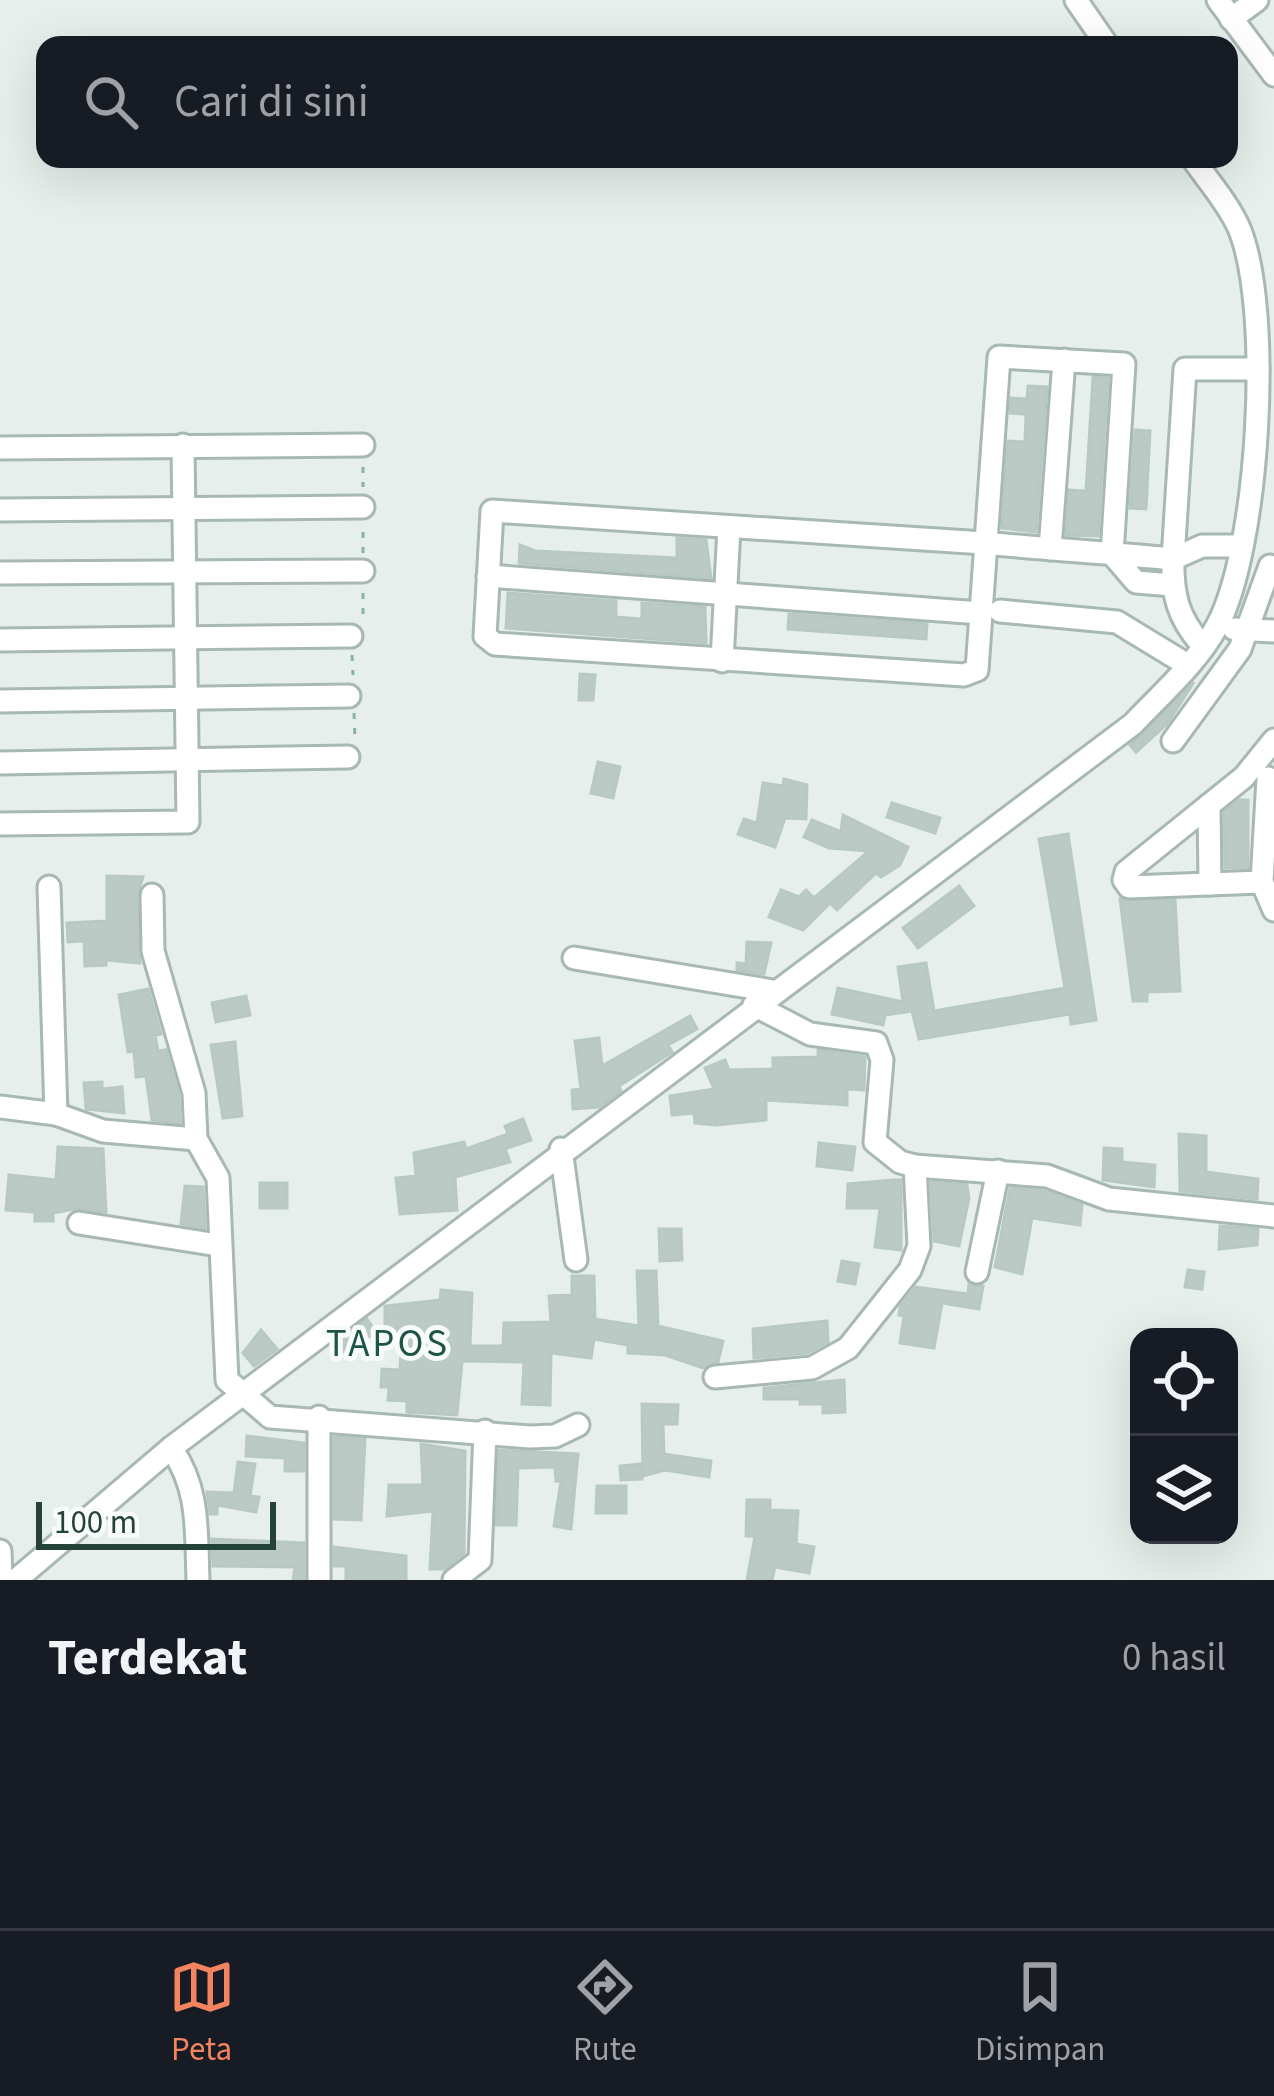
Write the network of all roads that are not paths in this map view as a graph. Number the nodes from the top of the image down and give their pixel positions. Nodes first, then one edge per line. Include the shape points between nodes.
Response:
1 (1076, 0) edge
2 (1257, 0) edge
3 (1225, 10) edge
4 (1102, 36) edge
5 (1238, 47) edge
6 (1274, 75) edge
7 (1198, 168) edge
8 (1263, 355) edge
9 (1064, 360) junction
10 (363, 445) road end
11 (183, 446) junction
12 (0, 448) edge
13 (363, 507) road end
14 (184, 508) junction
15 (0, 510) edge
16 (730, 527) junction
17 (984, 543) junction
18 (1239, 546) junction
19 (1050, 549) junction
20 (1112, 554) junction
21 (1173, 559) junction
22 (1270, 566) dead end
23 (363, 571) road end
24 (184, 572) junction
25 (0, 573) edge
26 (488, 576) junction
27 (1172, 585) junction
28 (725, 596) junction
29 (990, 612) junction
30 (1247, 629) junction
31 (1274, 632) edge
32 (351, 636) road end
33 (1209, 637) junction
34 (185, 639) junction
35 (0, 640) edge
36 (722, 661) junction
37 (1186, 664) junction
38 (349, 696) road end
39 (186, 698) junction
40 (0, 701) edge
41 (1274, 740) edge
42 (1173, 741) dead end
43 (348, 757) road end
44 (187, 760) junction
45 (0, 763) edge
46 (1244, 777) junction
47 (1271, 778) edge
48 (1209, 805) junction
49 (0, 824) edge
50 (1262, 882) junction
51 (1210, 884) junction
52 (49, 887) dead end
53 (152, 895) dead end
54 (1274, 910) edge
55 (574, 958) dead end
56 (764, 998) junction
57 (0, 1107) edge
58 (56, 1114) junction
59 (196, 1139) junction
60 (561, 1149) junction
61 (915, 1166) junction
62 (998, 1171) junction
63 (1274, 1216) edge
64 (80, 1223) dead end
65 (218, 1245) junction
66 (576, 1261) dead end
67 (977, 1272) dead end
68 (716, 1377) dead end
69 (243, 1399) junction
70 (319, 1417) junction
71 (578, 1425) dead end
72 (484, 1431) junction
73 (171, 1448) junction
74 (0, 1550) edge
75 (2, 1580) edge
76 (16, 1580) edge
77 (198, 1580) edge
78 (319, 1580) edge
79 (454, 1580) edge

1 - 4 street
2 - 3 street
5 - 6 street
7 - 8 street via 1240,230
8 - 18 street
8 - 21 street via 1185,369
9 - 17 street via 999,357
9 - 19 street
9 - 20 street via 1124,364
10 - 11 street
11 - 12 street
11 - 14 street
13 - 14 street
14 - 15 street
14 - 24 street
16 - 17 street
16 - 26 street via 492,511
16 - 28 street
17 - 19 street
17 - 29 street
18 - 21 street via 1202,546
18 - 33 street
19 - 20 street
20 - 21 street
20 - 27 street via 1136,582
21 - 27 street
22 - 30 street
23 - 24 street
24 - 25 street
24 - 34 street
26 - 28 street
26 - 36 street via 485,636 495,644
27 - 33 street via 1182,622
28 - 29 street
28 - 36 street
29 - 36 street via 977,670 964,675
29 - 37 street via 1117,622
30 - 31 street
30 - 33 street
30 - 42 street
32 - 34 street
33 - 37 street
34 - 35 street
34 - 39 street
37 - 56 street via 1133,724
38 - 39 street
39 - 40 street
39 - 44 street
41 - 46 street
43 - 44 street
44 - 45 street
44 - 49 street via 188,822
46 - 47 street
46 - 48 street
47 - 50 street
48 - 51 street
48 - 51 street via 1124,880
50 - 51 street
50 - 54 street
52 - 58 street
53 - 59 street via 153,951 194,1093
55 - 56 street
56 - 60 street
56 - 61 street via 810,1034 876,1043 882,1060 875,1142
57 - 58 street
58 - 59 street via 103,1131
59 - 65 street via 218,1178
60 - 66 street
60 - 69 street
61 - 62 street
61 - 68 street via 919,1246 910,1270 848,1348 812,1368
62 - 63 street via 1047,1176 1109,1199
62 - 67 street
64 - 65 street
65 - 69 street via 222,1358
69 - 70 street via 270,1417
69 - 73 street
70 - 72 street
70 - 78 street
71 - 72 street via 546,1437
72 - 79 street via 480,1560
73 - 76 street
73 - 77 street via 195,1495
74 - 75 street

